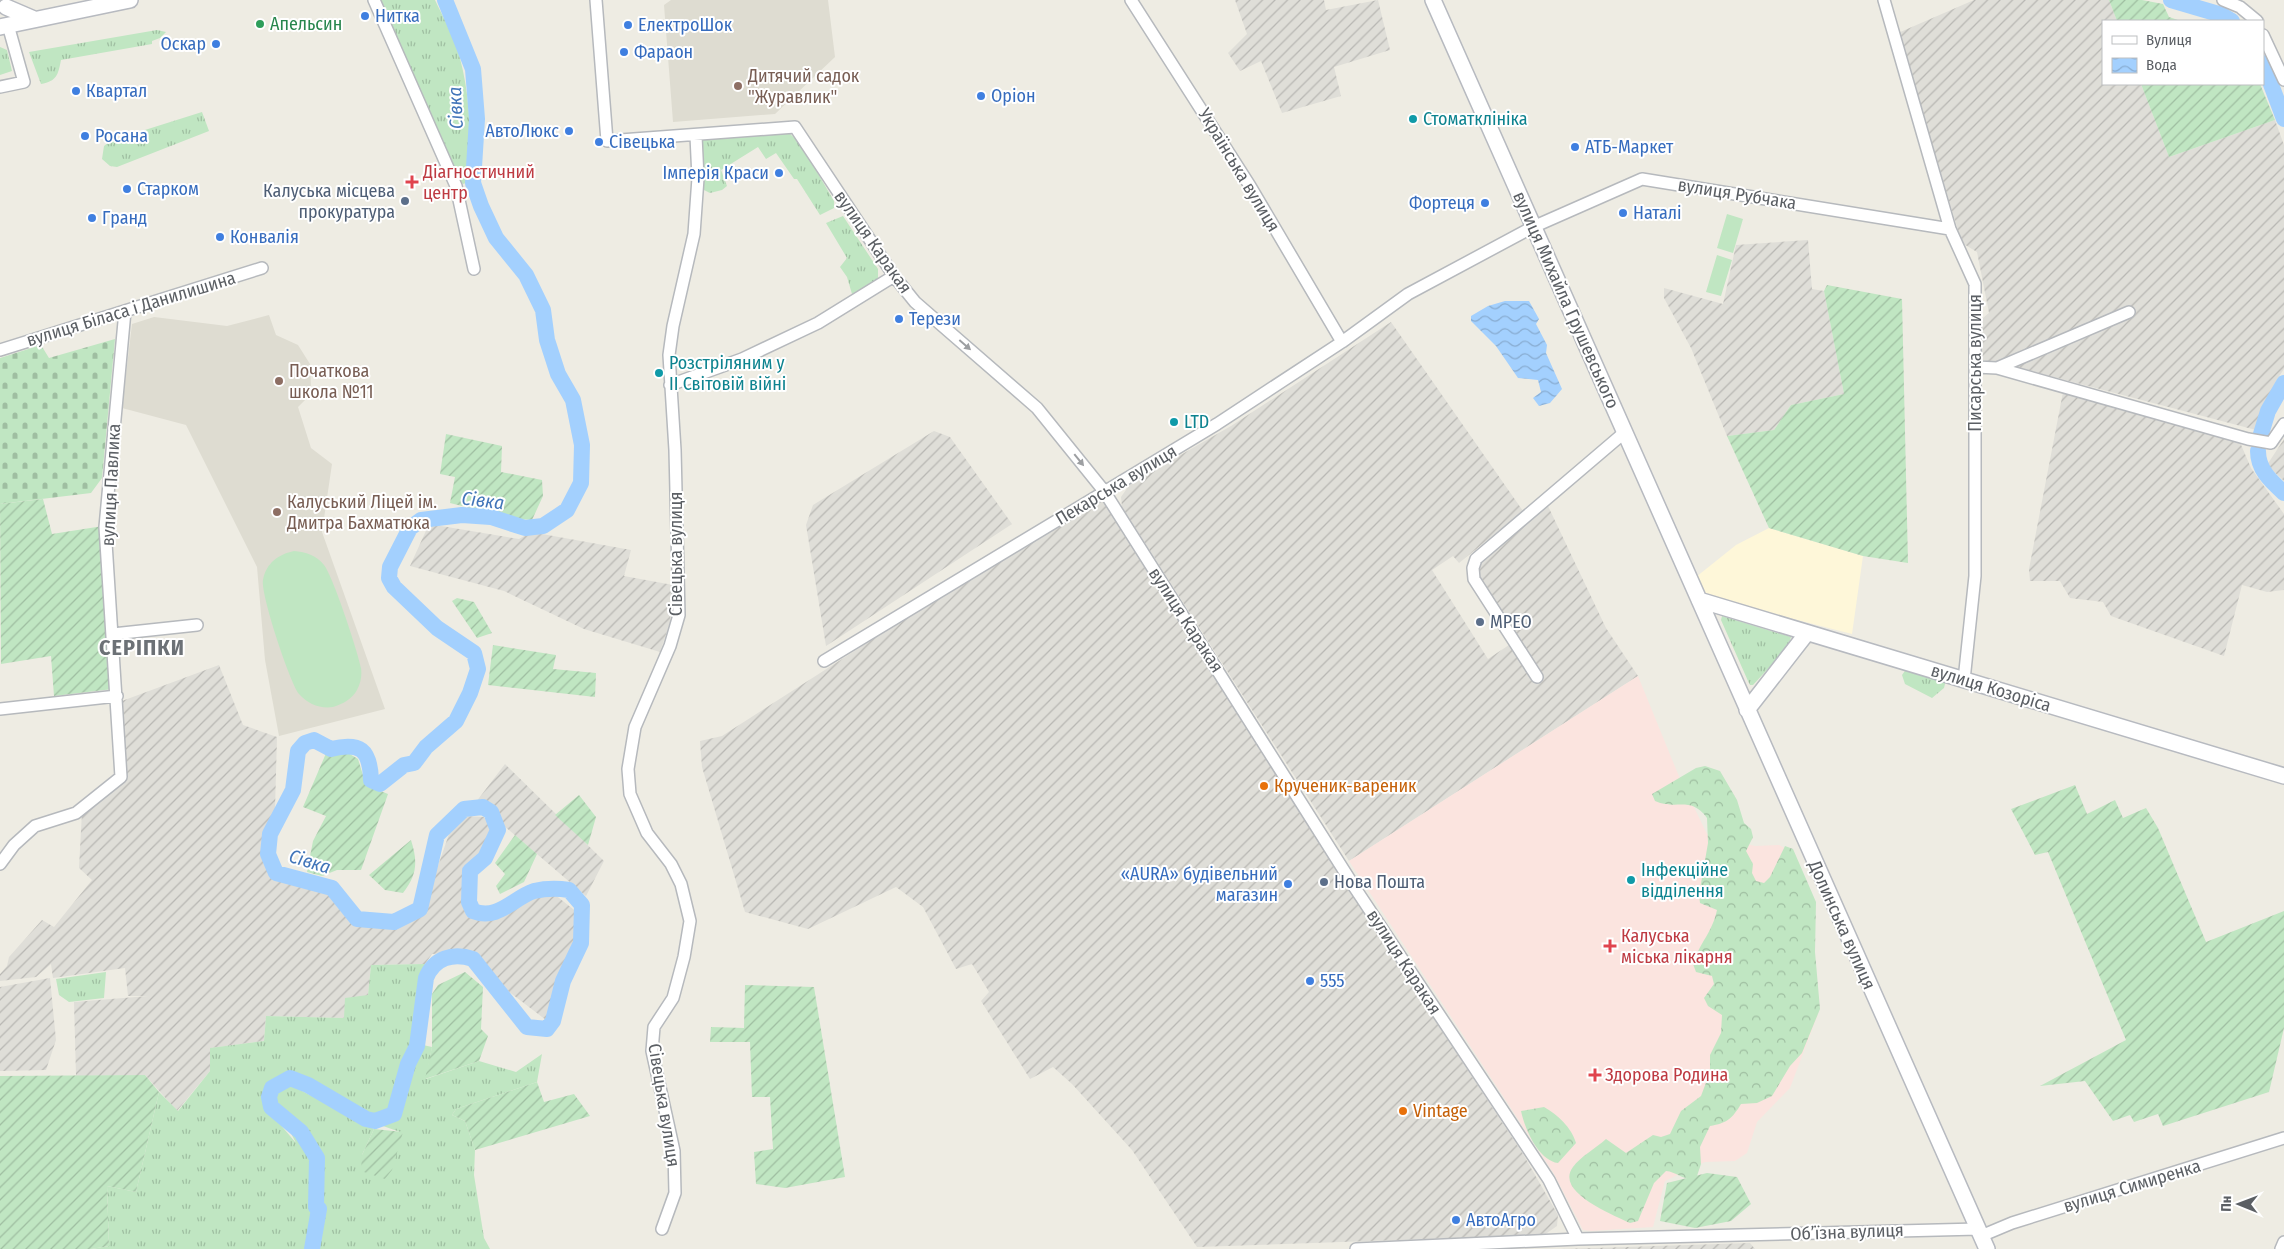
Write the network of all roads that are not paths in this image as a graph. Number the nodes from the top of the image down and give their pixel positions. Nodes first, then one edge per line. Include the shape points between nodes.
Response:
1 (130, 0) edge
2 (374, 0) edge
3 (596, 0) edge
4 (1131, 0) edge
5 (1433, 0) edge
6 (1884, 0) edge
7 (2223, 0) edge
8 (5, 4) edge
9 (36, 20) junction
10 (2255, 20) edge
11 (3, 25) edge
12 (2264, 36) edge
13 (2284, 80) edge
14 (0, 88) edge
15 (696, 136) junction
16 (1533, 227) junction
17 (1950, 229) junction
18 (262, 268) dead end
19 (474, 269) dead end
20 (894, 276) junction
21 (125, 311) junction
22 (2129, 312) dead end
23 (1342, 342) junction
24 (0, 350) edge
25 (1976, 367) junction
26 (1997, 368) junction
27 (670, 385) junction
28 (2284, 424) edge
29 (1625, 432) junction
30 (1104, 491) junction
31 (1699, 600) junction
32 (196, 625) dead end
33 (1807, 633) junction
34 (113, 634) junction
35 (824, 661) dead end
36 (1537, 677) dead end
37 (1964, 680) junction
38 (117, 696) junction
39 (0, 709) edge
40 (1747, 710) junction
41 (2284, 776) edge
42 (0, 864) edge
43 (2284, 1138) edge
44 (662, 1229) dead end
45 (1982, 1238) edge
46 (1578, 1239) junction
47 (2284, 1242) edge
48 (1356, 1249) edge
49 (2281, 1249) edge

1 - 9 main road
2 - 19 street via 456,186
3 - 15 street via 607,141
4 - 23 street, Українська вулиця via 1245,178
5 - 16 main road, вулиця Михайла Грушевського
6 - 17 street, Писарська вулиця
7 - 10 street via 2240,7
8 - 9 main road
8 - 11 main road
9 - 11 main road
11 - 14 street via 24,82
12 - 13 street
15 - 20 street, вулиця Каракая via 795,127
15 - 27 street, Сівецька вулиця via 698,178 694,234 673,326 669,355
16 - 17 street, вулиця Рубчака via 1642,179
16 - 23 street, Пекарська вулиця via 1408,294
16 - 29 main road, вулиця Михайла Грушевського
17 - 25 street, Писарська вулиця via 1975,284
18 - 21 street, вулиця Біласа і Данилишина
20 - 27 street via 818,323 742,359
20 -> 30 street, вулиця Каракая via 915,302 1037,408
21 - 24 street, вулиця Біласа і Данилишина
21 - 34 street, вулиця Павлика via 105,526
22 - 26 street
23 - 30 street, Пекарська вулиця via 1217,424
25 - 26 street
25 - 37 street, Писарська вулиця via 1974,576
26 - 28 street via 2248,439 2271,443
27 - 44 street, Сівецька вулиця via 679,615 670,646 635,727 628,770 630,794 647,833 671,864 681,884 690,921 673,998 654,1028 652,1051 674,1151 675,1193
29 - 31 main road, вулиця Михайла Грушевського
29 - 36 street via 1476,559 1474,578
30 - 35 street, Пекарська вулиця
30 - 46 street, вулиця Каракая via 1370,910 1549,1180
31 - 33 main road, вулиця Козоріса
31 - 40 main road, Долинська вулиця
32 - 34 street
33 - 37 main road, вулиця Козоріса
33 - 40 main road
34 - 38 street, вулиця Павлика
37 - 41 main road, вулиця Козоріса
38 - 39 street
38 - 42 street, вулиця Павлика via 121,777 76,813 35,826
40 - 45 main road, Долинська вулиця
43 - 45 street, вулиця Симиренка via 2012,1224
45 - 46 street, Обʼїзна вулиця
46 - 48 street, Обʼїзна вулиця
47 - 49 street

